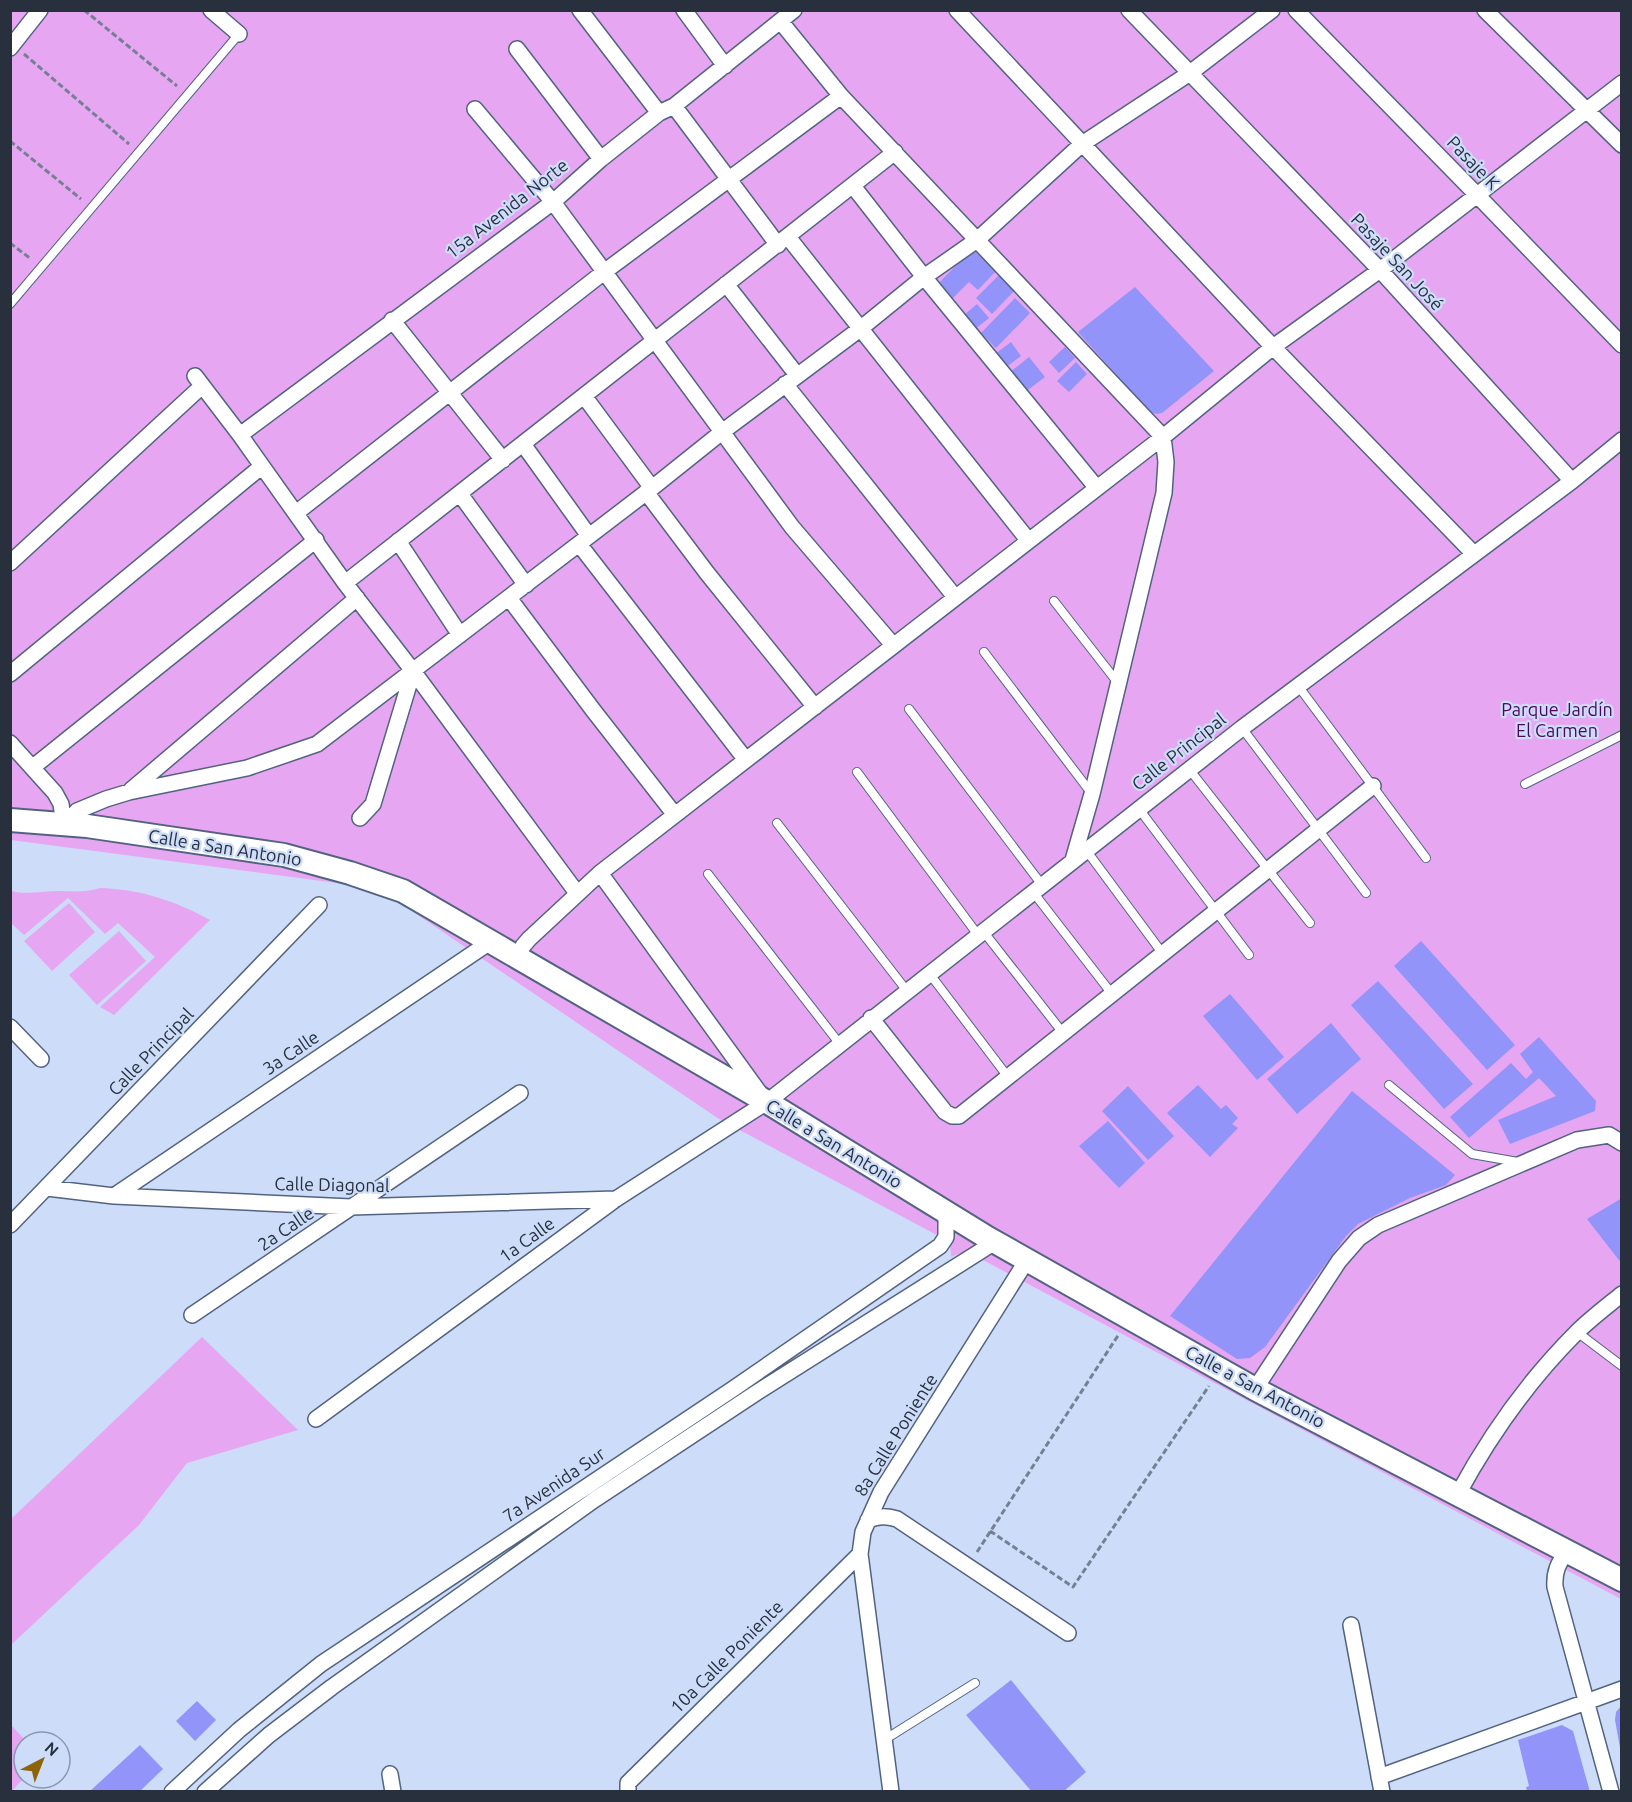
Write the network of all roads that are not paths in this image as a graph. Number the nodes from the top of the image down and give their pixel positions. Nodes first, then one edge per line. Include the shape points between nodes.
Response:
1 (40, 10) edge
2 (211, 10) edge
3 (580, 10) edge
4 (684, 10) edge
5 (957, 10) edge
6 (1130, 10) edge
7 (1272, 10) edge
8 (1296, 10) edge
9 (1485, 10) edge
10 (789, 14) edge
11 (239, 34) joint
12 (12, 46) edge
13 (517, 49) dead end
14 (725, 66) junction
15 (1190, 73) junction
16 (1622, 83) edge
17 (841, 96) junction
18 (674, 106) junction
19 (475, 109) dead end
20 (1587, 110) junction
21 (659, 113) junction
22 (1082, 144) junction
23 (1622, 145) edge
24 (895, 152) junction
25 (601, 159) junction
26 (729, 180) junction
27 (853, 186) junction
28 (1478, 195) junction
29 (553, 202) junction
30 (977, 240) junction
31 (783, 241) junction
32 (1380, 270) junction
33 (604, 273) junction
34 (924, 277) junction
35 (726, 284) junction
36 (10, 304) edge
37 (392, 320) junction
38 (860, 329) junction
39 (655, 339) junction
40 (1622, 345) edge
41 (1273, 347) junction
42 (791, 380) junction
43 (449, 392) junction
44 (584, 396) junction
45 (722, 432) junction
46 (240, 435) junction
47 (1163, 437) junction
48 (1622, 440) edge
49 (523, 444) junction
50 (503, 460) junction
51 (261, 467) junction
52 (1572, 481) junction
53 (1096, 488) junction
54 (649, 490) junction
55 (460, 494) junction
56 (296, 513) junction
57 (316, 540) junction
58 (584, 540) junction
59 (1028, 540) junction
60 (398, 541) junction
61 (1474, 555) junction
62 (10, 564) edge
63 (345, 583) junction
64 (526, 585) junction
65 (956, 597) junction
66 (357, 598) junction
67 (509, 598) junction
68 (1053, 602) dead end
69 (460, 635) junction
70 (893, 645) junction
71 (984, 652) dead end
72 (413, 671) junction
73 (10, 674) edge
74 (1119, 685) junction
75 (1299, 687) junction
76 (815, 707) junction
77 (909, 709) dead end
78 (1242, 728) junction
79 (1622, 735) edge
80 (10, 743) edge
81 (746, 760) junction
82 (33, 766) junction
83 (1189, 769) junction
84 (857, 772) dead end
85 (1525, 784) dead end
86 (1373, 786) junction
87 (129, 792) junction
88 (1092, 794) junction
89 (1139, 809) junction
90 (675, 815) junction
91 (360, 818) dead end
92 (10, 820) edge
93 (777, 823) dead end
94 (64, 825) junction
95 (1318, 830) junction
96 (1079, 855) junction
97 (1426, 858) dead end
98 (1269, 869) junction
99 (600, 873) junction
100 (708, 873) dead end
101 (1037, 888) junction
102 (577, 893) junction
103 (1366, 893) dead end
104 (319, 905) dead end
105 (1216, 911) junction
106 (1310, 923) dead end
107 (981, 933) junction
108 (490, 942) junction
109 (1163, 954) junction
110 (1249, 955) dead end
111 (519, 958) junction
112 (929, 973) junction
113 (907, 991) junction
114 (1112, 994) junction
115 (871, 1018) junction
116 (10, 1027) edge
117 (1063, 1033) junction
118 (839, 1043) junction
119 (41, 1059) dead end
120 (1008, 1077) junction
121 (1389, 1085) dead end
122 (520, 1093) dead end
123 (766, 1102) junction
124 (1622, 1143) edge
125 (1522, 1163) junction
126 (47, 1188) junction
127 (114, 1196) junction
128 (616, 1199) junction
129 (351, 1208) junction
130 (946, 1212) junction
131 (10, 1225) edge
132 (995, 1242) junction
133 (1027, 1260) junction
134 (1622, 1294) edge
135 (192, 1315) dead end
136 (1577, 1332) junction
137 (1622, 1366) edge
138 (1255, 1389) junction
139 (316, 1419) dead end
140 (1458, 1494) junction
141 (867, 1520) junction
142 (1567, 1552) junction
143 (860, 1554) junction
144 (1622, 1580) edge
145 (1351, 1625) dead end
146 (1068, 1633) dead end
147 (975, 1683) dead end
148 (1622, 1689) edge
149 (1587, 1702) junction
150 (884, 1740) junction
151 (390, 1774) dead end
152 (1381, 1784) edge
153 (172, 1791) edge
154 (205, 1791) edge
155 (393, 1791) edge
156 (628, 1791) edge
157 (891, 1791) edge
158 (1611, 1791) edge

1 - 12 street
2 - 11 street
3 - 21 street
4 - 14 street
5 - 22 street
6 - 15 street, Pasaje San José
7 - 15 street
8 - 28 street, Pasaje K
9 - 20 street
10 - 14 street, 15a Avenida Norte
10 - 17 street
11 - 36 lane
13 - 25 street
14 - 18 street, 15a Avenida Norte
15 - 22 street
15 - 32 street, Pasaje San José
16 - 20 street
17 - 24 street
17 - 26 street
18 - 21 street, 15a Avenida Norte
18 - 26 street
19 - 29 street
20 - 23 street
20 - 28 street
21 - 25 street, 15a Avenida Norte
22 - 30 street
22 - 41 street
24 - 27 street
24 - 30 street
25 - 29 street, 15a Avenida Norte
26 - 31 street
26 - 33 street
27 - 31 street
27 - 34 street
28 - 32 street
28 - 40 street, Pasaje K
29 - 33 street
29 - 37 street, 15a Avenida Norte
30 - 34 street
30 - 47 street
31 - 35 street
31 - 38 street
32 - 41 street
32 - 52 street, Pasaje San José
33 - 39 street
33 - 43 street
34 - 38 street
34 - 53 street
35 - 39 street
35 - 42 street
37 - 43 street
37 - 46 street, 15a Avenida Norte
38 - 42 street
38 - 59 street
39 - 44 street
39 - 45 street
41 - 47 street
41 - 61 street
42 - 45 street
42 - 65 street
43 - 50 street
43 - 56 street
44 - 49 street
44 - 54 street
45 - 54 street
45 - 70 street via 792,527
46 - 51 street
46 - 62 street via 199,381
47 - 53 street
47 - 74 street via 1164,493
48 - 52 street, Calle Principal
49 - 50 street
49 - 58 street
50 - 55 street
51 - 56 street
51 - 73 street
52 - 61 street, Calle Principal
53 - 59 street
54 - 58 street
54 - 76 street via 707,573
55 - 60 street
55 - 64 street
56 - 57 street
57 - 63 street
57 - 82 street
58 - 64 street
58 - 81 street
59 - 65 street
60 - 63 street
60 - 69 street
61 - 75 street, Calle Principal
63 - 66 street
64 - 67 street
65 - 70 street
66 - 72 street
66 - 87 street
67 - 69 street
67 - 90 street
68 - 74 lane
69 - 72 street
70 - 76 street
71 - 88 lane
72 - 87 street via 318,744 247,768
72 - 91 street via 373,804
72 - 102 street
74 - 88 street
75 - 78 street, Calle Principal
75 - 86 lane
76 - 81 street
77 - 101 lane
78 - 83 street, Calle Principal
78 - 95 lane
79 - 85 lane
80 - 82 street
81 - 90 street
82 - 94 street via 61,804
83 - 89 street, Calle Principal
83 - 98 lane
84 - 107 lane
86 - 95 street
86 - 97 lane
87 - 94 street via 90,804
88 - 96 street
89 - 96 street, Calle Principal
89 - 105 lane
90 - 99 street
92 - 94 street, Calle a San Antonio
93 - 113 lane
94 - 108 street, Calle a San Antonio via 284,855 350,873 403,891
95 - 98 street
95 - 103 lane
96 - 101 street, Calle Principal
96 - 109 lane
98 - 105 street
98 - 106 lane
99 - 102 street
99 - 123 street
100 - 118 lane
101 - 107 street, Calle Principal
101 - 114 lane
102 - 111 street via 529,939
104 - 126 street, Calle Principal
105 - 109 street
105 - 110 lane
107 - 112 street, Calle Principal
107 - 117 lane
108 - 111 street, Calle a San Antonio
108 - 127 street, 3a Calle
109 - 114 street
111 - 123 street, Calle a San Antonio
112 - 113 street, Calle Principal
112 - 120 lane
113 - 115 street, Calle Principal
114 - 117 street
115 - 118 street, Calle Principal
115 - 120 street via 952,1116 959,1116
116 - 119 street
117 - 120 street
118 - 123 street, Calle Principal
121 - 125 lane via 1472,1154
122 - 129 street, 2a Calle
123 - 128 street, 1a Calle
123 - 130 street, Calle a San Antonio
124 - 125 street via 1609,1135 1577,1140
125 - 138 street via 1378,1225 1359,1238
126 - 127 street, Calle Diagonal
126 - 131 street, Calle Principal
127 - 129 street, Calle Diagonal
128 - 129 street, Calle Diagonal
128 - 139 street, 1a Calle
129 - 135 street, 2a Calle
130 - 132 street, Calle a San Antonio
130 - 153 street, 7a Avenida Sur via 946,1237 940,1246 321,1664
132 - 133 street, Calle a San Antonio
132 - 154 street, 7a Avenida Sur via 594,1500 332,1687
133 - 138 street, Calle a San Antonio
133 - 141 street, 8a Calle Poniente
134 - 136 street
136 - 137 lane
136 - 140 street via 1503,1418
138 - 140 street, Calle a San Antonio
140 - 142 street, Calle a San Antonio
141 - 143 street, 8a Calle Poniente
141 - 146 street via 878,1516 897,1519
142 - 144 street, Calle a San Antonio
142 - 149 street via 1554,1574 1555,1587
143 - 150 street, 8a Calle Poniente
143 - 156 street, 10a Calle Poniente via 628,1783
145 - 152 street
147 - 150 lane
148 - 149 street
149 - 152 street
149 - 158 street
150 - 157 street, 8a Calle Poniente
151 - 155 street

